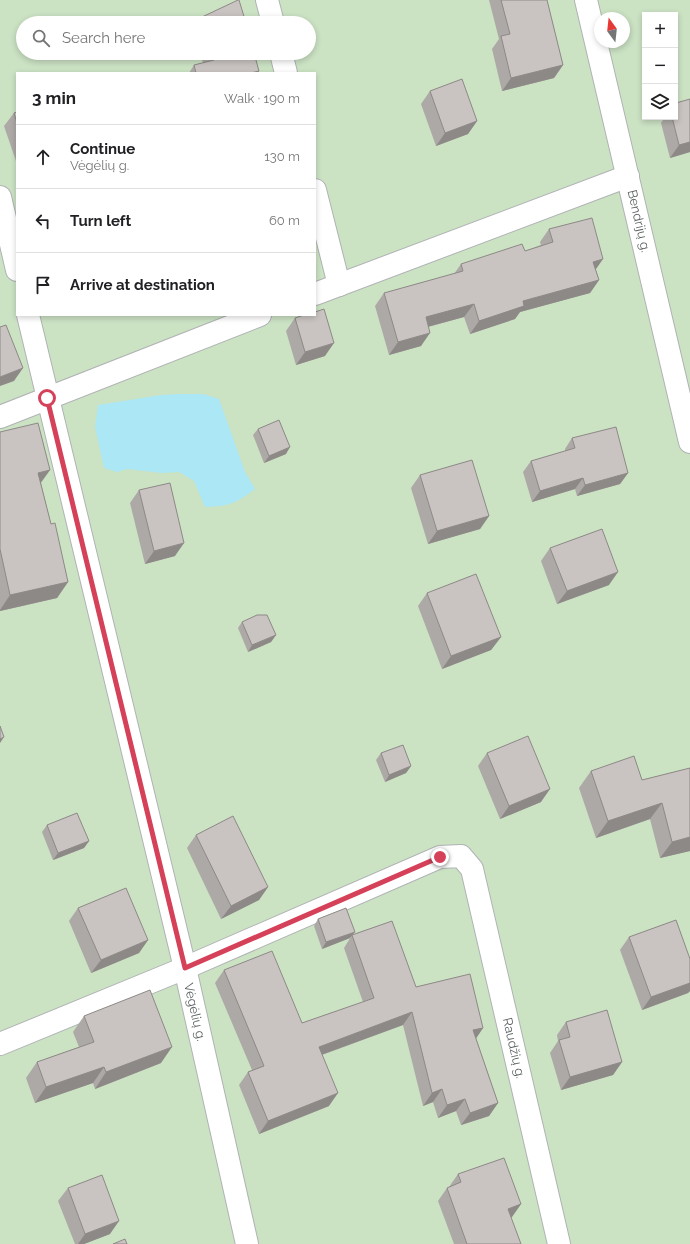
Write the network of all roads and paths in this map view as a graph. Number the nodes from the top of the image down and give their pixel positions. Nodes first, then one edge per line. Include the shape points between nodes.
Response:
1 (267, 0) edge
2 (586, 0) edge
3 (271, 16) edge
4 (282, 60) edge
5 (286, 72) edge
6 (628, 176) junction
7 (316, 194) edge
8 (0, 198) edge
9 (16, 266) edge
10 (339, 285) junction
11 (316, 294) edge
12 (28, 316) edge
13 (257, 316) edge
14 (47, 398) junction
15 (0, 417) edge
16 (690, 442) edge
17 (185, 968) junction
18 (0, 1044) edge
19 (247, 1244) edge
20 (560, 1244) edge

1 - 3 street
2 - 6 street, Bendrijų g.
4 - 5 street
6 - 10 street
6 - 16 street, Bendrijų g.
7 - 10 street
8 - 9 street
10 - 11 street
12 - 14 street, Vėgėlių g.
13 - 14 street
14 - 15 street
14 - 17 street, Vėgėlių g.
17 - 18 street
17 - 19 street, Vėgėlių g.
17 - 20 street, Raudžių g. via 440,857 460,856 472,869

